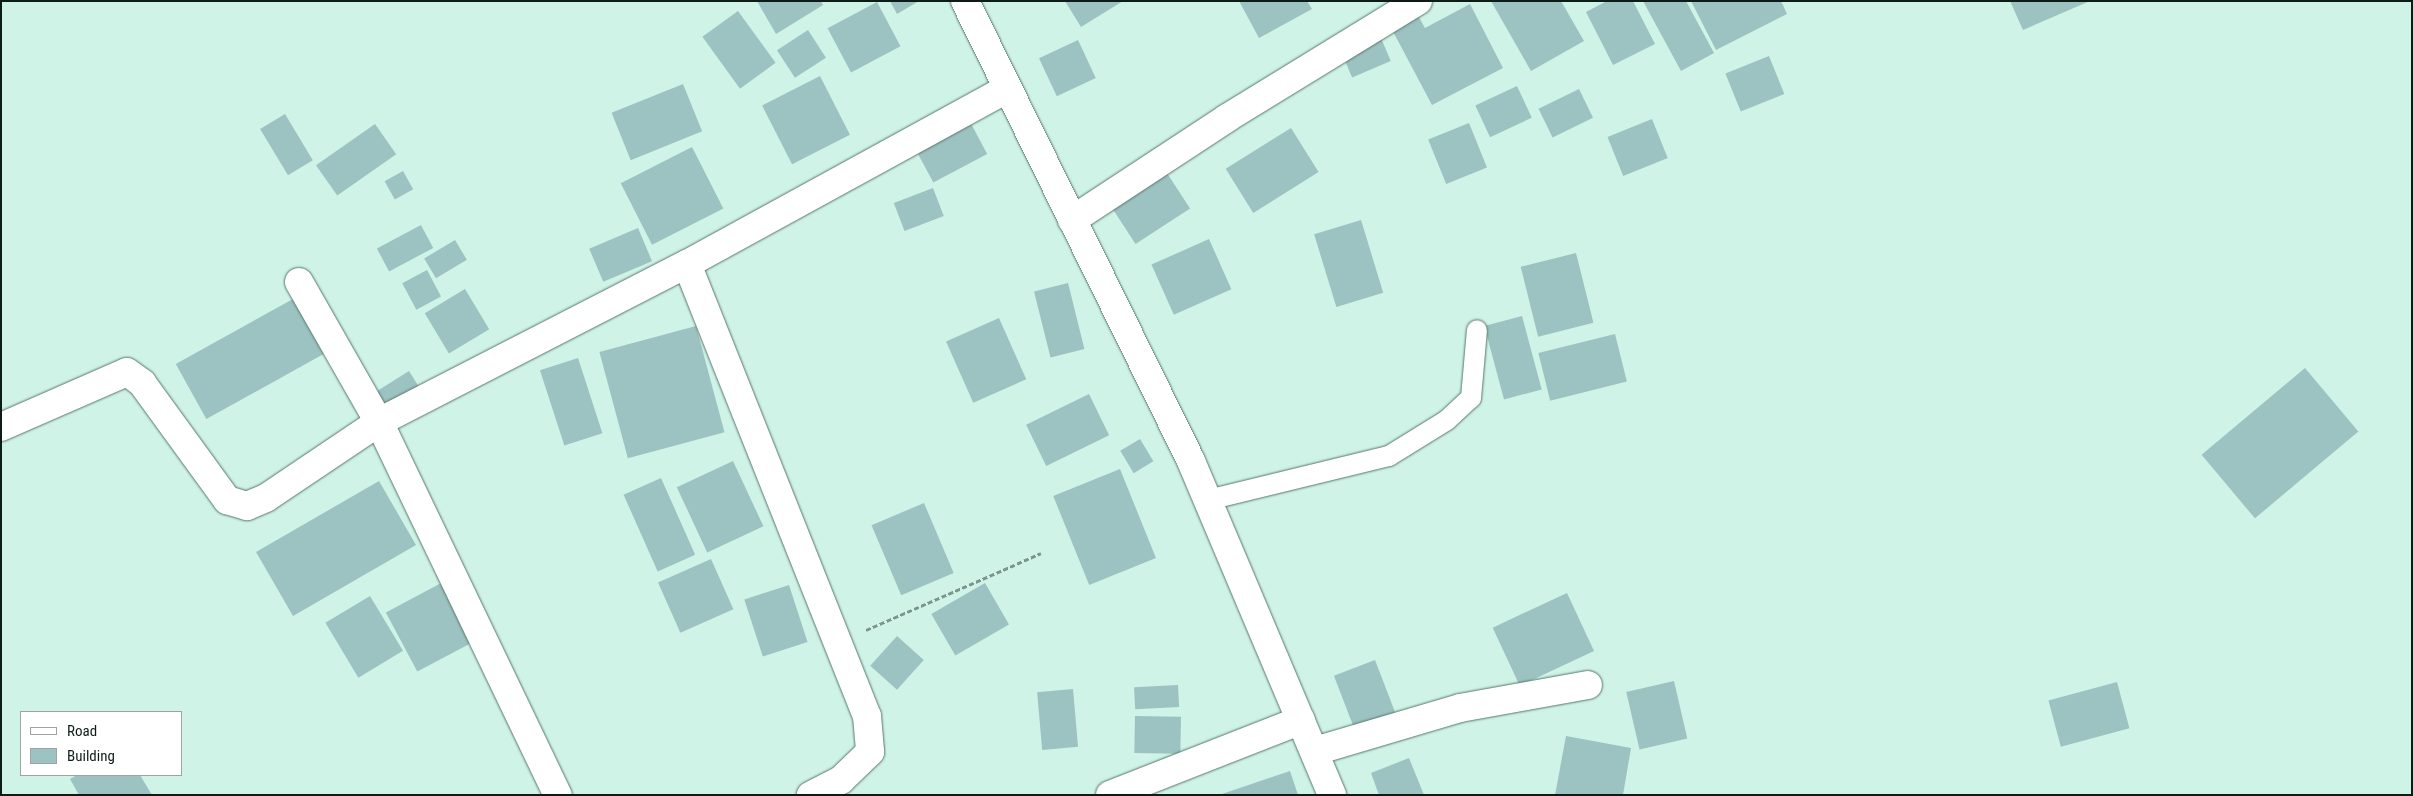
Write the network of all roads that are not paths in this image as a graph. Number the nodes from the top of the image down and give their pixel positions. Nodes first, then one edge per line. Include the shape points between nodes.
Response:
1 (965, 1) edge
2 (1418, 1) edge
3 (1007, 89) junction
4 (1072, 220) junction
5 (686, 264) junction
6 (299, 282) dead end
7 (1477, 330) dead end
8 (379, 422) junction
9 (1, 427) edge
10 (1208, 500) junction
11 (1588, 685) dead end
12 (1301, 720) junction
13 (1315, 750) junction
14 (558, 795) edge
15 (810, 795) edge
16 (1110, 795) edge
17 (1332, 795) edge

1 - 3 street
2 - 4 street via 1227,118
3 - 4 street
3 - 5 street
4 - 10 street
5 - 8 street
5 - 15 street via 867,716 870,752 840,780
6 - 8 street
7 - 10 lane via 1470,398 1447,420 1389,456
8 - 9 street via 266,498 247,506 227,500 142,383 128,372
8 - 14 street
10 - 12 street
11 - 13 street via 1460,708
12 - 13 street
12 - 16 street
13 - 17 street

